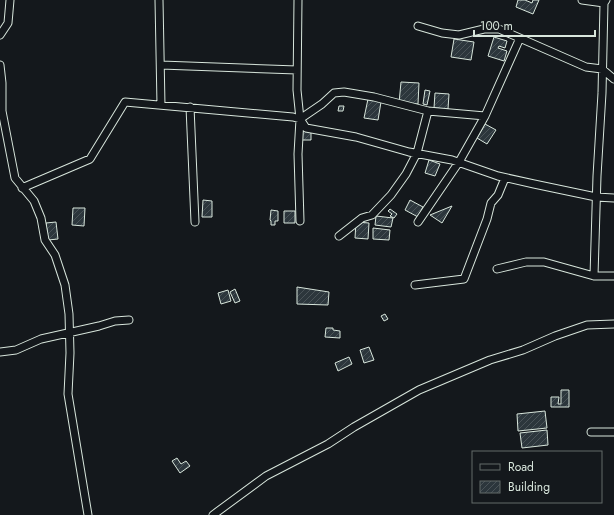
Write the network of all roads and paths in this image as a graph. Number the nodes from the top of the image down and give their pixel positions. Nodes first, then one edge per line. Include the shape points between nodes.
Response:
1 (10, 0) edge
2 (159, 0) edge
3 (298, 0) edge
4 (582, 0) edge
5 (605, 2) edge
6 (418, 26) dead end
7 (0, 35) edge
8 (520, 38) junction
9 (0, 65) edge
10 (161, 65) junction
11 (602, 69) junction
12 (297, 70) junction
13 (614, 79) edge
14 (161, 105) junction
15 (190, 107) junction
16 (1, 111) edge
17 (428, 111) junction
18 (485, 116) junction
19 (300, 119) junction
20 (417, 153) junction
21 (459, 162) junction
22 (505, 178) junction
23 (22, 188) junction
24 (596, 196) junction
25 (614, 198) edge
26 (300, 221) dead end
27 (195, 222) dead end
28 (418, 222) dead end
29 (339, 236) dead end
30 (498, 269) dead end
31 (594, 276) junction
32 (614, 276) edge
33 (415, 285) dead end
34 (129, 320) dead end
35 (614, 324) edge
36 (70, 333) junction
37 (0, 352) edge
38 (590, 432) dead end
39 (614, 432) edge
40 (88, 515) edge
41 (213, 515) edge

1 - 7 street via 8,22
2 - 10 street
3 - 12 street
4 - 5 street
5 - 11 street
6 - 8 street via 459,35 484,29 499,29
8 - 11 street via 586,67
8 - 18 street
9 - 16 street
10 - 12 street
10 - 14 street
11 - 13 street
11 - 24 street
12 - 19 street
14 - 15 street
14 - 23 street via 125,102 90,159
15 - 19 street
15 - 27 street
16 - 23 street via 15,178
17 - 18 street
17 - 19 street via 344,92 334,93
17 - 20 street
18 - 21 street
19 - 20 street via 306,128 356,137
19 - 26 street
20 - 21 street
20 - 29 street via 391,195 372,215 362,218
21 - 22 street
21 - 28 street
22 - 24 street
22 - 33 street via 498,195 491,203 464,279
23 - 36 street via 34,201 41,218 45,240 55,255 65,285
24 - 25 street
24 - 31 street
30 - 31 street via 526,262 544,262
31 - 32 street
34 - 36 street via 115,321
35 - 41 street via 587,325 490,360 419,390 328,444 266,476
36 - 37 street via 41,339 16,350
36 - 40 street via 68,394
38 - 39 street

